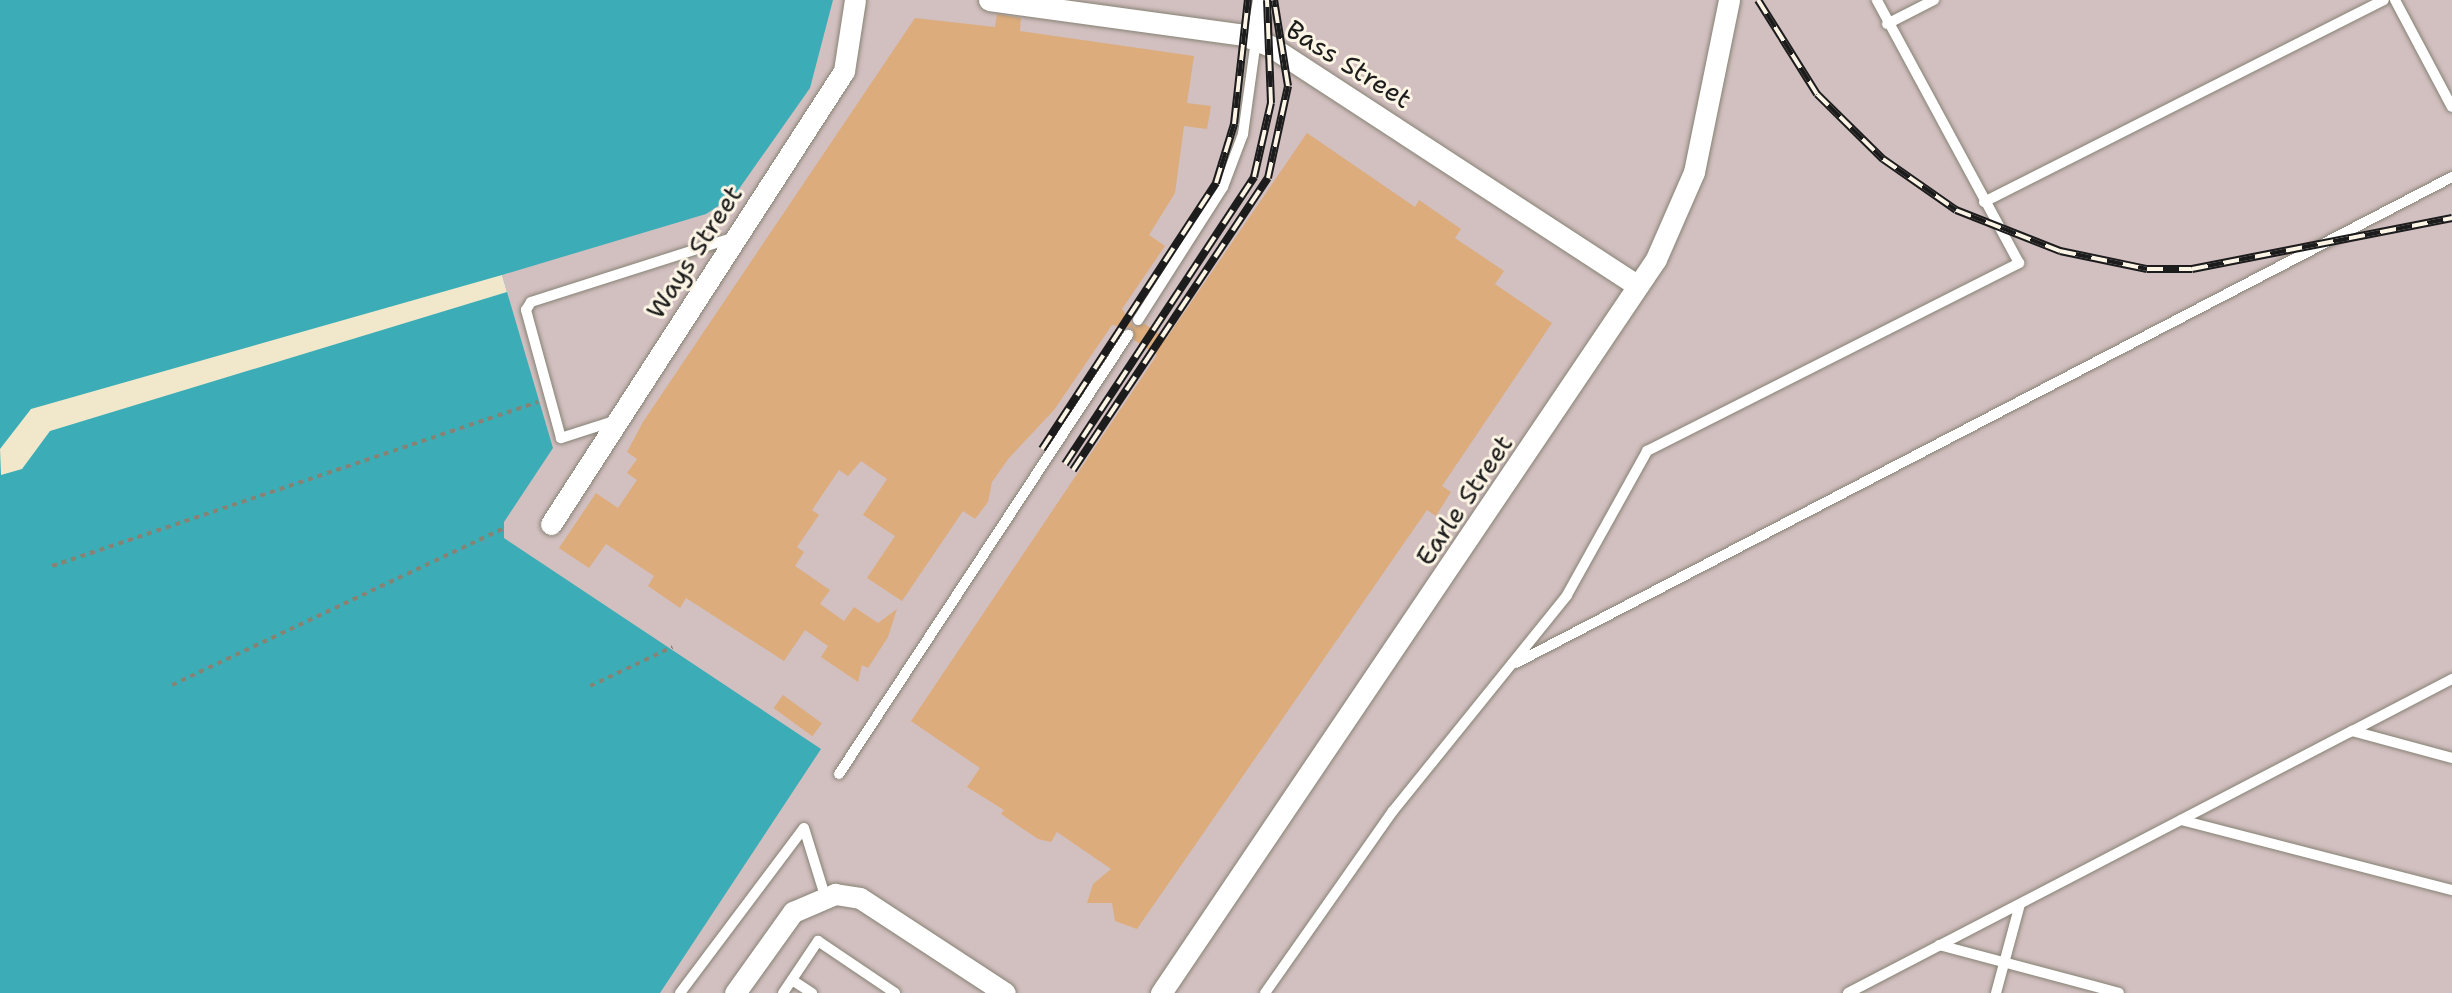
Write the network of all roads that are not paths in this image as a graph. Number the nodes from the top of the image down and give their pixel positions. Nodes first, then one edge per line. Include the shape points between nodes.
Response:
1 (855, 0) edge
2 (989, 0) edge
3 (1263, 0) edge
4 (1729, 0) edge
5 (1877, 0) edge
6 (1934, 0) edge
7 (2384, 0) edge
8 (2396, 0) edge
9 (1887, 24) junction
10 (1256, 40) junction
11 (2452, 107) edge
12 (2452, 177) edge
13 (1984, 202) junction
14 (738, 236) junction
15 (1638, 286) junction
16 (1138, 320) dead end
17 (1128, 335) dead end
18 (620, 419) junction
19 (551, 524) dead end
20 (1510, 666) junction
21 (2452, 679) edge
22 (2352, 731) junction
23 (2452, 758) edge
24 (839, 774) dead end
25 (2181, 820) junction
26 (2452, 890) edge
27 (825, 896) junction
28 (2020, 904) junction
29 (1939, 945) junction
30 (2004, 962) junction
31 (792, 980) junction
32 (680, 993) edge
33 (735, 993) edge
34 (783, 993) edge
35 (812, 993) edge
36 (895, 993) edge
37 (1005, 993) edge
38 (1161, 993) edge
39 (1265, 993) edge
40 (1848, 993) edge
41 (1996, 993) edge
42 (2119, 993) edge

1 - 14 street, Ways Street via 844,71
2 - 10 street, Bass Street
3 - 10 street
4 - 15 street, Earle Street via 1694,172 1676,222
5 - 9 lane
6 - 9 lane
7 - 13 lane
8 - 11 lane
9 - 13 lane
10 - 15 street, Bass Street via 1284,53
10 - 16 lane via 1243,134 1223,187
12 - 20 lane
13 - 20 lane via 2019,263 1647,451 1567,595
14 - 18 street, Ways Street
14 - 18 lane via 531,302 526,310 561,438
15 - 38 street, Earle Street
17 - 24 lane
18 - 19 street, Ways Street
20 - 39 lane via 1393,811
21 - 22 lane
22 - 23 lane
22 - 25 lane
25 - 26 lane
25 - 28 lane
27 - 32 lane via 804,828
27 - 33 street via 793,912
27 - 37 street via 860,898
28 - 29 lane
28 - 30 lane
29 - 30 lane
29 - 40 lane
30 - 41 lane
30 - 42 lane
31 - 34 lane
31 - 35 lane
31 - 36 lane via 818,941

